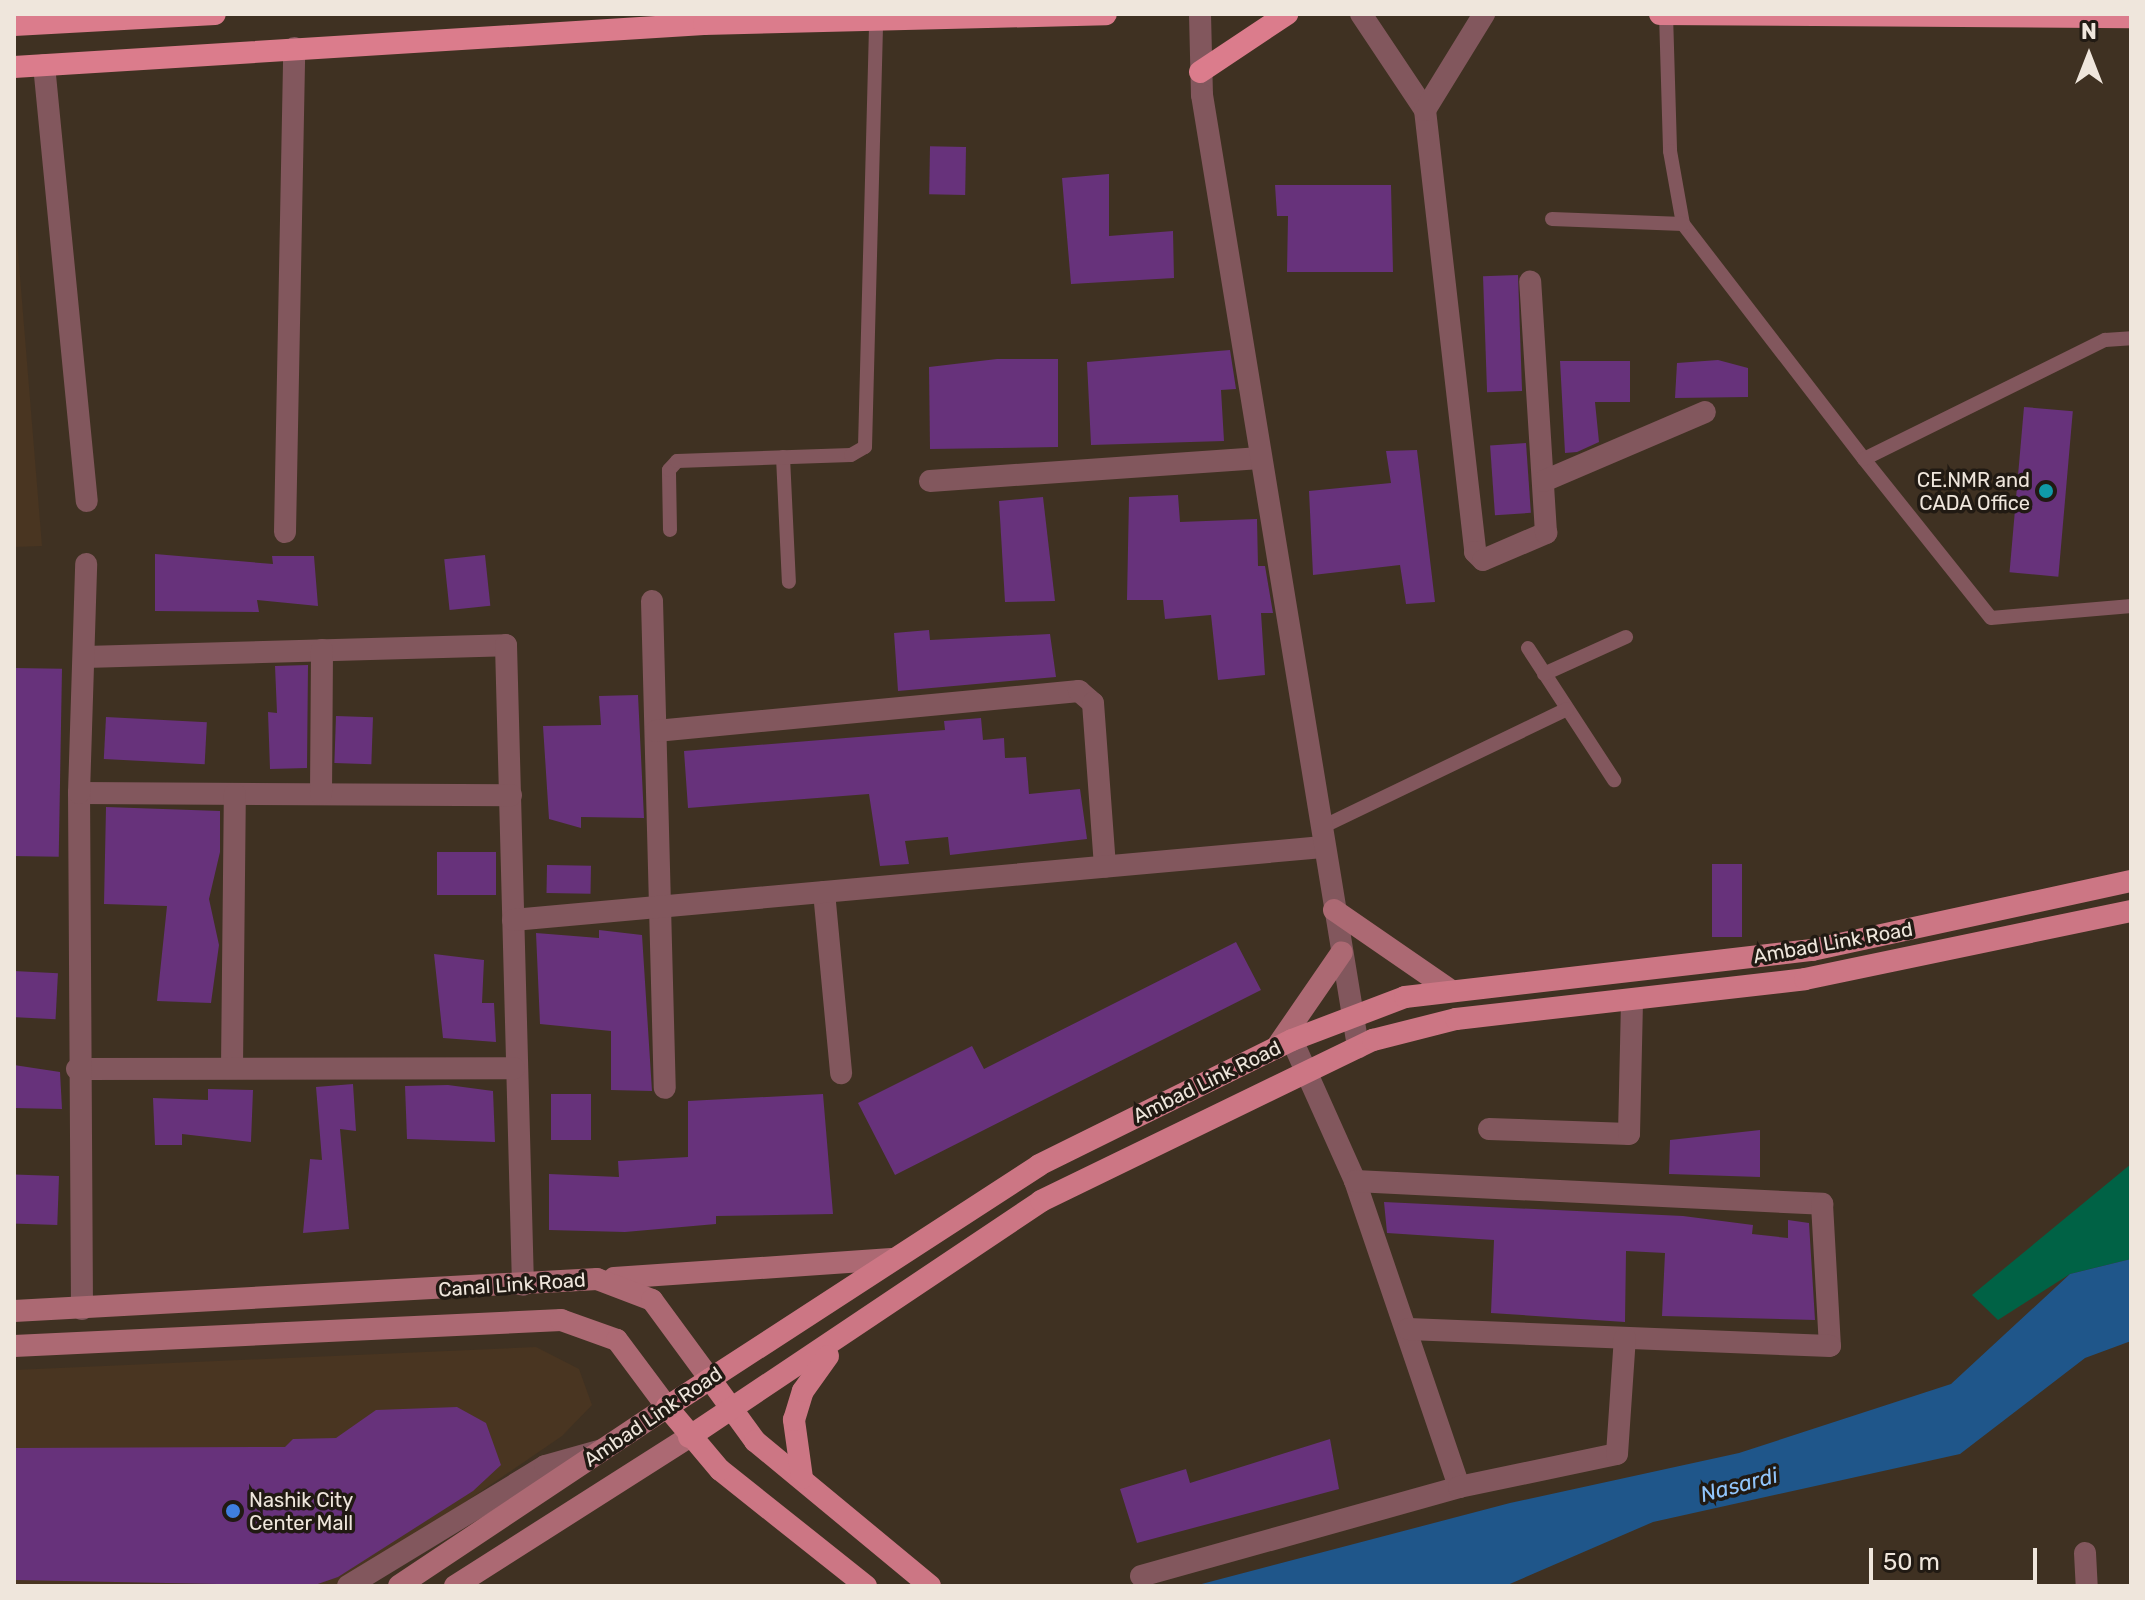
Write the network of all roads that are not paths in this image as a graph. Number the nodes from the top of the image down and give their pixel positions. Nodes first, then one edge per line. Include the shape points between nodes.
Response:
1 (215, 14) edge
2 (1106, 14) edge
3 (1200, 14) edge
4 (1287, 14) edge
5 (1361, 14) edge
6 (1484, 14) edge
7 (1660, 14) edge
8 (1666, 14) edge
9 (182, 15) edge
10 (2131, 17) edge
11 (704, 19) edge
12 (876, 21) junction
13 (14, 25) edge
14 (294, 48) junction
15 (44, 65) junction
16 (14, 67) edge
17 (1200, 72) junction
18 (1425, 110) junction
19 (1552, 219) dead end
20 (1683, 224) junction
21 (1530, 282) dead end
22 (2131, 338) edge
23 (1705, 412) dead end
24 (783, 457) junction
25 (1260, 458) junction
26 (1864, 459) junction
27 (930, 481) dead end
28 (1544, 481) junction
29 (87, 501) dead end
30 (670, 530) dead end
31 (285, 532) dead end
32 (86, 564) dead end
33 (789, 582) dead end
34 (652, 601) dead end
35 (2131, 606) edge
36 (1626, 637) dead end
37 (1528, 648) dead end
38 (322, 650) junction
39 (85, 657) junction
40 (1544, 674) junction
41 (1567, 709) junction
42 (656, 731) junction
43 (1614, 780) dead end
44 (79, 793) junction
45 (235, 794) junction
46 (321, 794) junction
47 (511, 795) junction
48 (1322, 837) junction
49 (1105, 867) junction
50 (2131, 881) edge
51 (824, 892) junction
52 (660, 907) junction
53 (1334, 910) junction
54 (2131, 911) edge
55 (513, 920) junction
56 (1342, 952) junction
57 (1450, 990) junction
58 (1632, 1000) junction
59 (1352, 1014) junction
60 (1284, 1044) junction
61 (1358, 1047) junction
62 (232, 1067) junction
63 (514, 1068) junction
64 (77, 1069) junction
65 (1306, 1070) junction
66 (841, 1073) dead end
67 (665, 1088) dead end
68 (1489, 1129) dead end
69 (1355, 1181) junction
70 (891, 1259) junction
71 (597, 1279) junction
72 (523, 1285) junction
73 (82, 1309) junction
74 (14, 1311) edge
75 (1408, 1329) junction
76 (1625, 1338) junction
77 (841, 1339) junction
78 (14, 1346) edge
79 (710, 1379) junction
80 (667, 1407) junction
81 (733, 1410) junction
82 (689, 1437) junction
83 (802, 1480) junction
84 (1459, 1487) junction
85 (524, 1490) junction
86 (2085, 1553) dead end
87 (1141, 1576) dead end
88 (348, 1586) edge
89 (399, 1586) edge
90 (455, 1586) edge
91 (866, 1586) edge
92 (930, 1586) edge
93 (2087, 1586) edge

1 - 9 highway
2 - 12 highway
3 - 17 street
4 - 17 highway
5 - 18 street
6 - 18 street
7 - 8 highway
8 - 10 highway
8 - 20 lane via 1670,151
9 - 13 highway
11 - 12 highway
11 - 14 highway
12 - 24 lane via 868,438 851,455
14 - 15 highway
14 - 31 street
15 - 16 highway
15 - 29 street
17 - 25 street
18 - 28 street via 1476,557 1545,537
19 - 20 lane
20 - 26 lane
21 - 28 street
22 - 26 lane via 2105,340
23 - 28 street
24 - 30 lane via 677,461 669,470
24 - 33 lane
25 - 27 street
25 - 48 street
26 - 35 lane via 1991,618
32 - 39 street
34 - 42 street
36 - 40 lane
37 - 40 lane
38 - 39 street
38 - 46 street
38 - 47 street via 506,645
39 - 44 street
40 - 41 lane
41 - 43 lane
41 - 48 lane
42 - 49 street via 1079,691 1093,703
42 - 52 street
44 - 45 street
44 - 64 street
45 - 46 street
45 - 62 street
46 - 47 street
47 - 55 street
48 - 49 street
48 - 53 street
49 - 51 street
50 - 57 main road, Ambad Link Road via 1812,950
51 - 52 street
51 - 66 street
52 - 55 street
52 - 67 street
53 - 56 street
53 - 57 main road
54 - 58 main road, Ambad Link Road via 1805,979
55 - 63 street
56 - 59 street
56 - 60 main road
57 - 59 main road, Ambad Link Road
58 - 61 main road, Ambad Link Road via 1456,1019
58 - 68 street via 1629,1134
59 - 60 main road, Ambad Link Road
59 - 61 street
60 - 65 street
60 - 70 main road, Ambad Link Road via 1039,1165
61 - 65 main road, Ambad Link Road
62 - 63 street
62 - 64 street
63 - 72 street
64 - 73 street
65 - 69 street
65 - 77 main road, Ambad Link Road via 1041,1201
69 - 75 street
69 - 76 street via 1822,1204 1830,1346
70 - 71 main road
70 - 79 main road, Ambad Link Road
71 - 72 main road, Canal Link Road
71 - 79 main road, Canal Link Road via 652,1300
72 - 73 main road, Canal Link Road
73 - 74 main road, Canal Link Road
75 - 76 street
75 - 84 street
76 - 84 street via 1617,1454
77 - 81 main road, Ambad Link Road
77 - 83 main road via 798,1404 791,1436
78 - 80 main road, Canal Link Road via 561,1320 606,1330
79 - 80 main road, Ambad Link Road
79 - 81 main road, Canal Link Road
80 - 82 main road, Canal Link Road
80 - 85 main road, Ambad Link Road via 604,1449
81 - 82 main road, Ambad Link Road
81 - 83 main road, Canal Link Road via 755,1441
82 - 90 main road, Ambad Link Road
82 - 91 main road, Canal Link Road
83 - 92 main road, Canal Link Road
84 - 87 street
85 - 88 street
85 - 89 main road, Ambad Link Road
86 - 93 street

